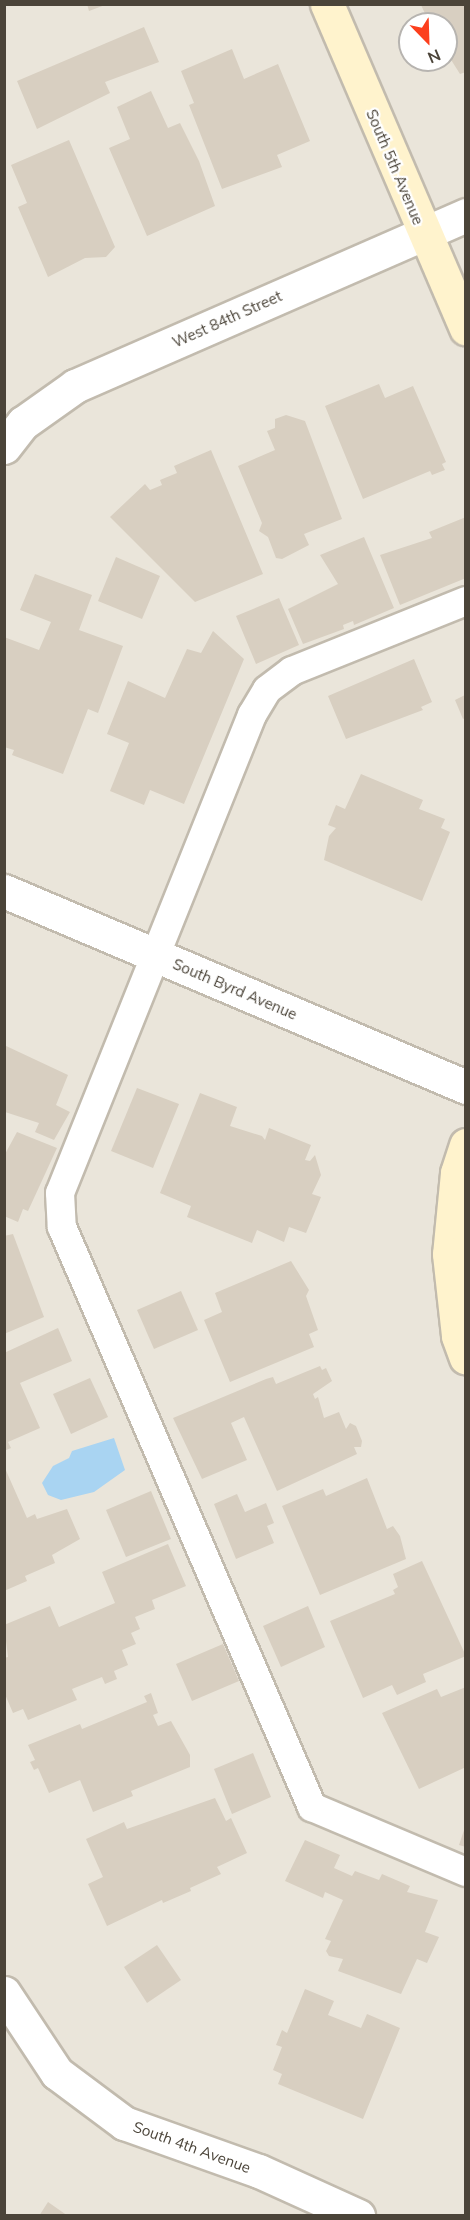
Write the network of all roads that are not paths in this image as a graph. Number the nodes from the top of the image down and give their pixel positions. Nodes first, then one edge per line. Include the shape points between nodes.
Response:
1 (327, 4) edge
2 (465, 215) edge
3 (423, 233) junction
4 (465, 329) edge
5 (4, 447) edge
6 (465, 601) edge
7 (4, 891) edge
8 (156, 955) junction
9 (465, 1087) edge
10 (465, 1145) edge
11 (465, 1358) edge
12 (465, 1872) edge
13 (4, 1993) edge
14 (358, 2216) edge

1 - 3 street, South 5th Avenue
2 - 3 street, West 84th Street
3 - 4 street, South 5th Avenue
3 - 5 street, West 84th Street via 75,386 23,423
6 - 8 lane via 291,671 267,690 252,715
7 - 8 street, South Byrd Avenue
8 - 9 street, South Byrd Avenue
8 - 12 lane via 60,1193 63,1227 312,1807
10 - 11 street via 457,1173 449,1254 458,1336
13 - 14 street, South 4th Avenue via 57,2073 124,2122 259,2171

